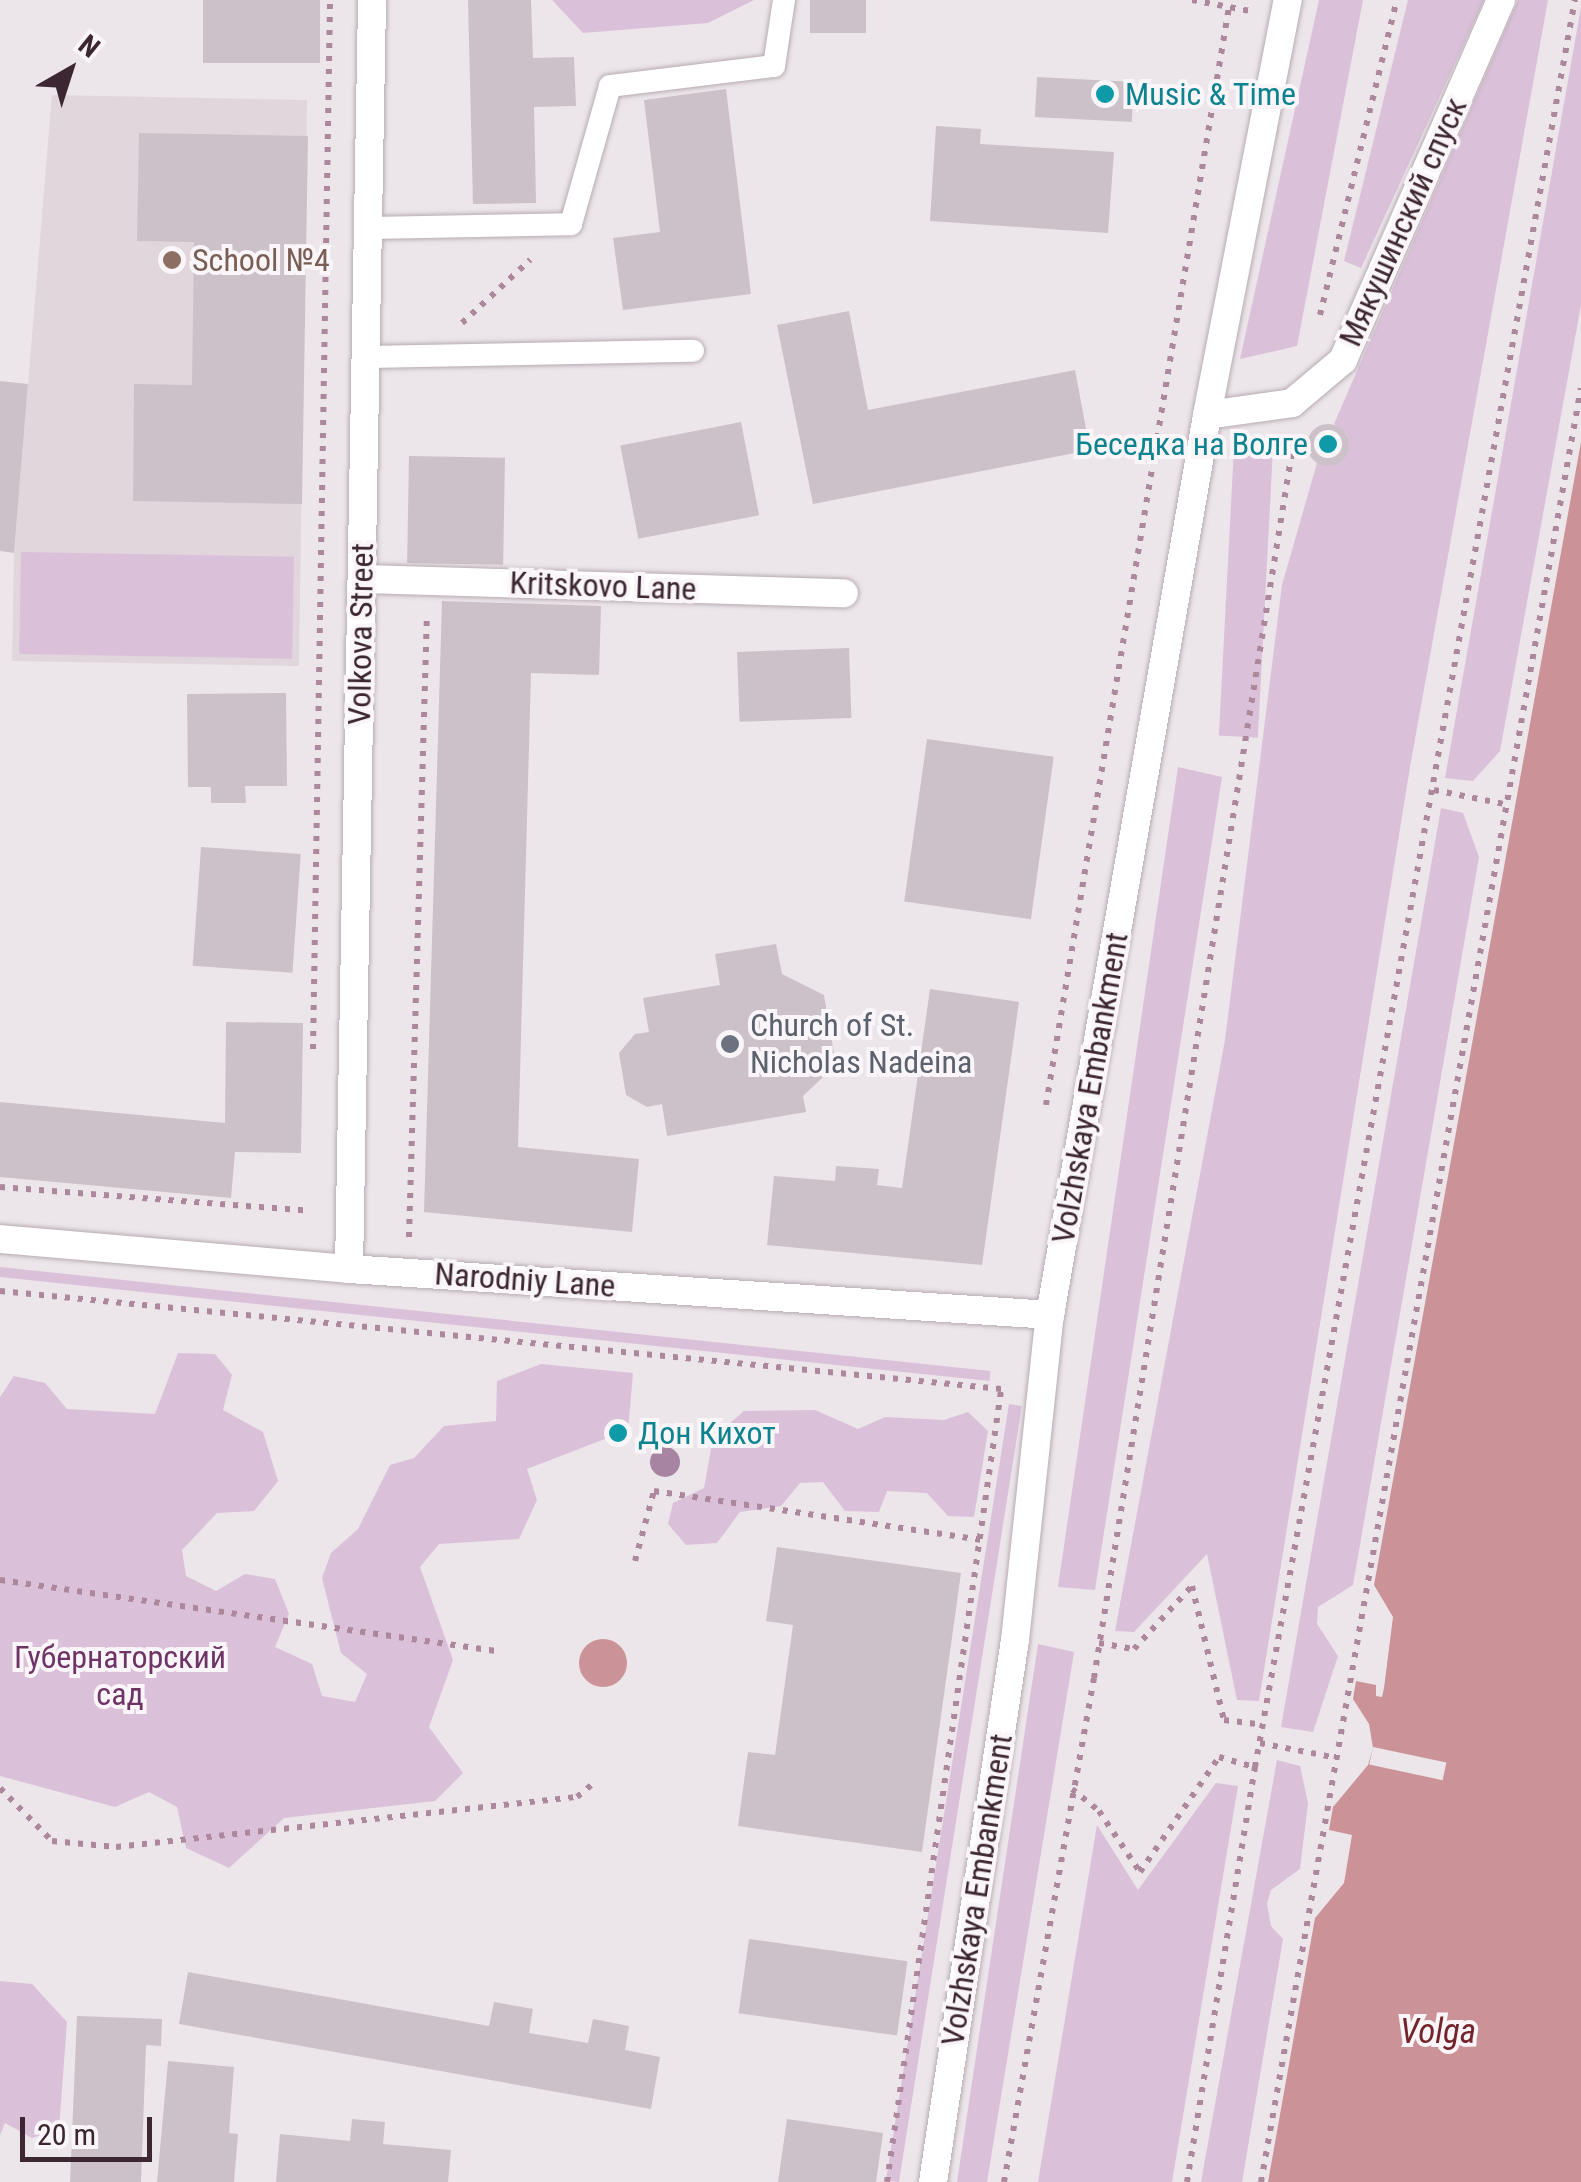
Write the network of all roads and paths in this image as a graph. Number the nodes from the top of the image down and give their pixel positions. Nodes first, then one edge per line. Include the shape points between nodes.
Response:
1 (330, 0) edge
2 (372, 0) edge
3 (784, 0) edge
4 (1192, 0) edge
5 (1396, 0) edge
6 (1502, 0) edge
7 (1575, 0) edge
8 (1229, 7) junction
9 (1286, 9) edge
10 (571, 224) junction
11 (368, 228) junction
12 (1319, 321) dead end
13 (692, 351) dead end
14 (426, 356) junction
15 (366, 358) junction
16 (1581, 388) edge
17 (1301, 396) junction
18 (1207, 415) junction
19 (362, 579) junction
20 (844, 594) dead end
21 (1434, 790) junction
22 (1504, 804) junction
23 (312, 1058) dead end
24 (1045, 1110) dead end
25 (0, 1186) edge
26 (310, 1196) dead end
27 (0, 1238) edge
28 (349, 1269) junction
29 (0, 1291) edge
30 (1012, 1312) junction
31 (1050, 1314) junction
32 (1002, 1389) junction
33 (980, 1540) junction
34 (635, 1561) dead end
35 (0, 1580) edge
36 (1100, 1643) junction
37 (496, 1651) dead end
38 (1264, 1725) junction
39 (1260, 1742) junction
40 (1337, 1758) junction
41 (1255, 1767) junction
42 (596, 1781) dead end
43 (0, 1788) edge
44 (1072, 1789) junction
45 (887, 2182) edge
46 (933, 2182) edge
47 (1004, 2182) edge
48 (1187, 2182) edge
49 (1262, 2182) edge

1 - 23 path
2 - 11 street, Volkova Street
3 - 10 lane via 774,66 610,86
4 - 8 path
5 - 12 path
6 - 17 street, Мякушинский спуск via 1342,360
7 - 21 path
8 - 9 path
8 - 24 path
9 - 18 street, Volzhskaya Embankment
10 - 11 lane
10 - 14 path
11 - 15 street, Volkova Street
13 - 14 lane
14 - 15 lane
15 - 19 street, Volkova Street
16 - 22 path
17 - 18 street, Мякушинский спуск via 1292,403
17 - 36 path
18 - 31 street, Volzhskaya Embankment
19 - 20 street, Kritskovo Lane
19 - 28 street, Volkova Street
21 - 22 path
21 - 38 path
22 - 40 path
25 - 26 path via 310,1215
27 - 28 street, Narodniy Lane
28 - 30 street, Narodniy Lane
29 - 32 path
30 - 31 street, Narodniy Lane
30 - 32 path
31 - 46 street, Volzhskaya Embankment via 1016,1640
32 - 33 path
33 - 34 path via 654,1491
33 - 45 path
35 - 37 path
36 - 38 path via 1134,1649 1192,1586 1224,1720
36 - 44 path
38 - 39 path
39 - 40 path
39 - 41 path
40 - 49 path
41 - 44 path via 1218,1758 1140,1872 1099,1810
41 - 48 path
42 - 43 path via 577,1798 116,1847 52,1841
44 - 47 path

